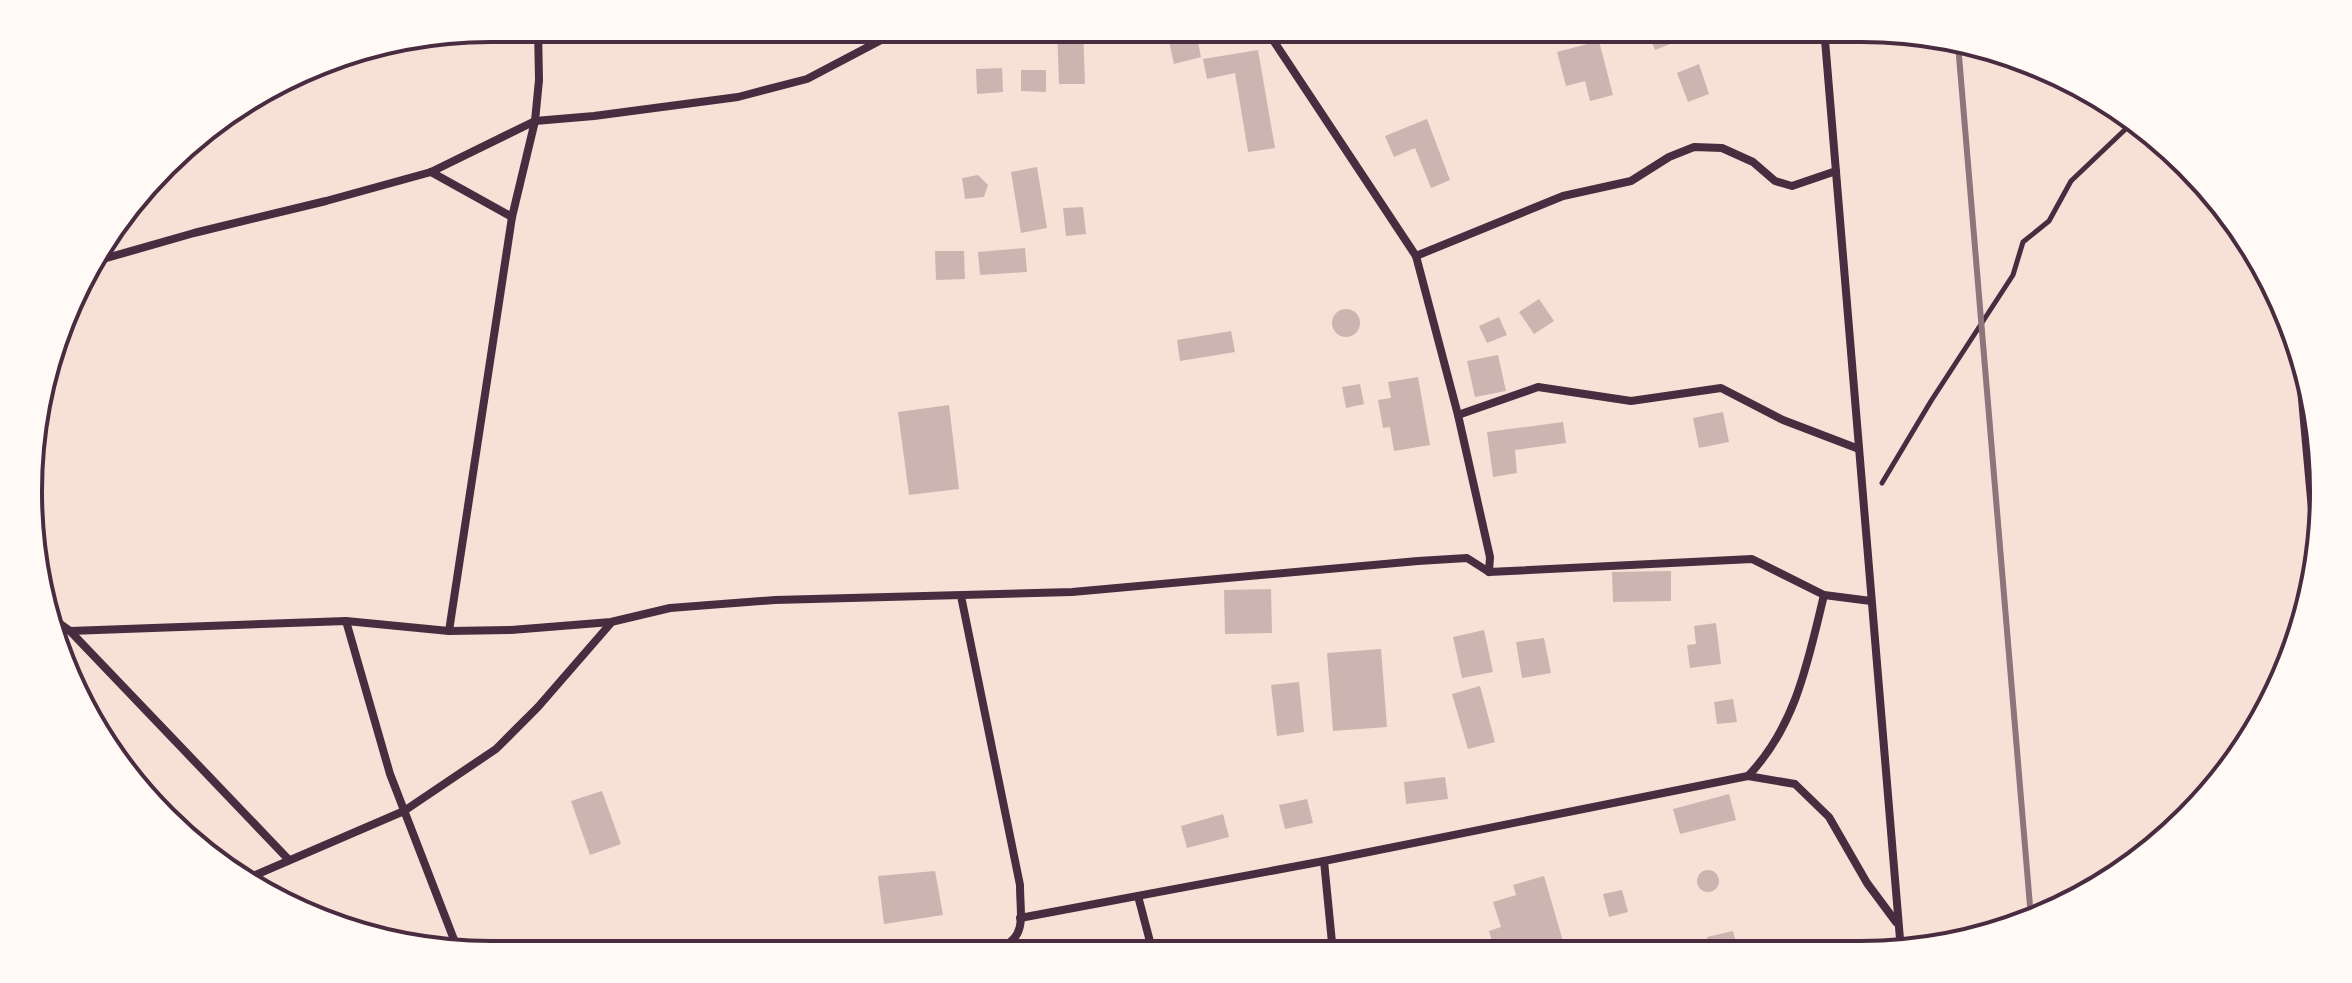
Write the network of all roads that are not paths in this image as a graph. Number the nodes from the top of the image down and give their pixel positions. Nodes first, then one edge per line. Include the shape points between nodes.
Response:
1 (538, 42) edge
2 (877, 42) edge
3 (1274, 42) edge
4 (1825, 42) edge
5 (535, 121) junction
6 (1836, 171) junction
7 (431, 172) junction
8 (512, 217) junction
9 (1416, 256) junction
10 (108, 258) edge
11 (1458, 415) junction
12 (2305, 429) edge
13 (1859, 449) junction
14 (2310, 480) edge
15 (1489, 572) junction
16 (1824, 595) junction
17 (961, 596) junction
18 (1871, 601) junction
19 (346, 621) junction
20 (611, 622) junction
21 (63, 626) edge
22 (70, 631) junction
23 (449, 631) junction
24 (1748, 776) junction
25 (404, 811) junction
26 (289, 860) junction
27 (1324, 861) junction
28 (257, 874) edge
29 (1138, 896) junction
30 (1020, 918) junction
31 (1898, 924) junction
32 (454, 939) edge
33 (1900, 939) edge
34 (1010, 941) edge
35 (1150, 941) edge
36 (1332, 941) edge

1 - 5 street
2 - 5 street via 807,79 752,93
3 - 9 street
4 - 6 street
5 - 7 street
5 - 8 street
6 - 9 street via 1792,186 1722,148 1694,147 1631,181 1563,196
6 - 13 street
7 - 8 street
7 - 10 street
8 - 23 street
9 - 11 street
11 - 13 street via 1538,387 1631,401 1721,388 1783,420
11 - 15 street
12 - 14 street
13 - 18 street
15 - 16 street via 1752,559
15 - 17 street via 1467,558 1072,592
16 - 18 street
16 - 24 street via 1802,684 1783,728
17 - 20 street via 775,600 670,608
17 - 30 street via 1020,885
18 - 31 street
19 - 22 street
19 - 23 street
19 - 25 street
20 - 23 street
20 - 25 street via 496,749
21 - 22 street
22 - 26 street
24 - 27 street
24 - 31 street via 1795,784 1829,817
25 - 26 street
25 - 32 street
26 - 28 street
27 - 29 street
27 - 36 street
29 - 30 street
29 - 35 street
30 - 34 street via 1022,925
31 - 33 street

